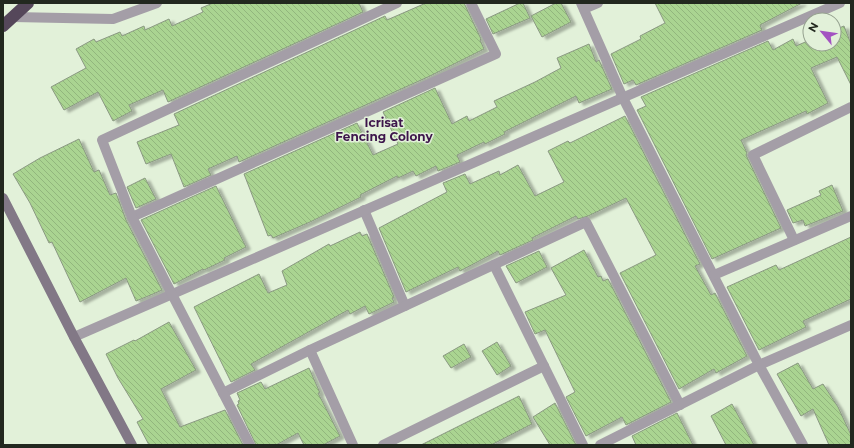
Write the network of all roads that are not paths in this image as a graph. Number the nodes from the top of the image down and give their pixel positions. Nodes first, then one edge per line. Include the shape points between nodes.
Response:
1 (28, 3) edge
2 (158, 3) edge
3 (397, 3) edge
4 (471, 3) edge
5 (598, 3) edge
6 (840, 3) edge
7 (582, 6) edge
8 (13, 17) junction
9 (3, 26) edge
10 (623, 98) junction
11 (851, 107) edge
12 (3, 198) edge
13 (364, 210) junction
14 (851, 216) edge
15 (132, 217) junction
16 (794, 240) junction
17 (494, 265) junction
18 (714, 275) junction
19 (171, 295) junction
20 (405, 306) junction
21 (851, 325) edge
22 (74, 337) junction
23 (310, 350) junction
24 (759, 365) junction
25 (544, 366) junction
26 (223, 393) junction
27 (680, 405) junction
28 (132, 445) edge
29 (250, 445) edge
30 (353, 445) edge
31 (383, 445) edge
32 (583, 445) edge
33 (600, 445) edge
34 (803, 445) edge

1 - 8 highway
2 - 8 street via 113,19
3 - 15 street via 102,140
4 - 15 street via 496,54
5 - 7 street
6 - 10 street
7 - 10 street
8 - 9 highway
10 - 13 street
10 - 18 street
11 - 16 street via 752,155
12 - 22 street
13 - 19 street
13 - 20 street
14 - 16 street
15 - 19 street
16 - 18 street
17 - 20 street
17 - 25 street
17 - 27 street via 586,222
18 - 24 street
19 - 22 street
19 - 26 street
20 - 23 street
21 - 24 street
22 - 28 street
23 - 26 street
23 - 30 street
24 - 27 street
24 - 34 street
25 - 31 street
25 - 32 street
26 - 29 street
27 - 33 street

